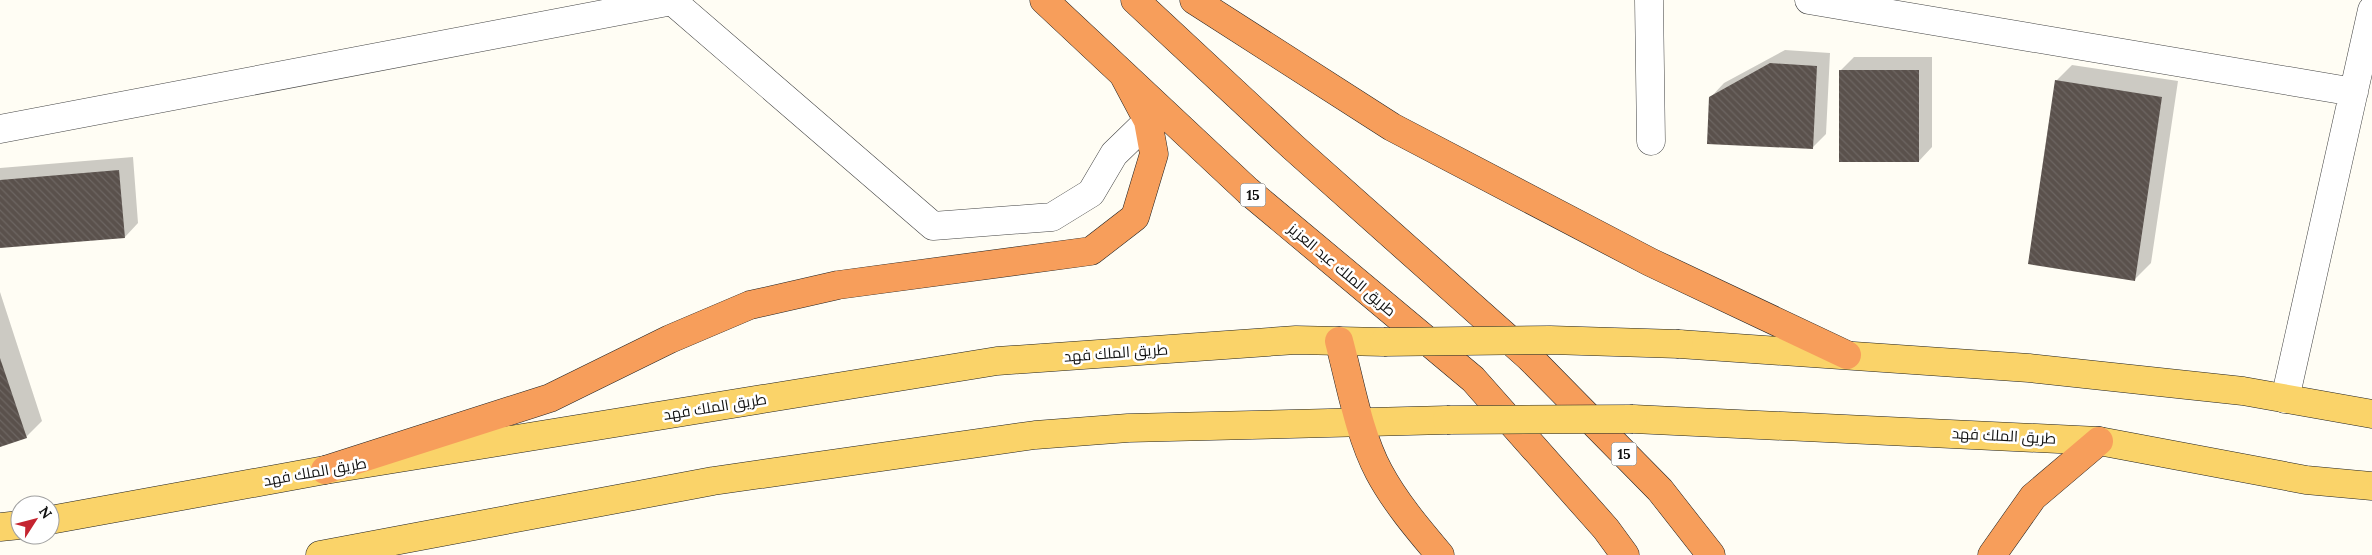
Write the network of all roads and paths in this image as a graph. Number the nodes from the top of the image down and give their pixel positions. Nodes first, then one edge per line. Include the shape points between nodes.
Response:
1 (1044, 0) edge
2 (1135, 0) edge
3 (1194, 0) edge
4 (1650, 0) edge
5 (1810, 0) edge
6 (672, 1) edge
7 (2372, 10) edge
8 (1123, 74) junction
9 (2354, 92) junction
10 (1148, 121) junction
11 (0, 129) edge
12 (1651, 141) dead end
13 (1339, 341) junction
14 (1847, 355) junction
15 (2285, 399) junction
16 (2372, 414) edge
17 (1360, 422) junction
18 (2099, 441) junction
19 (325, 470) junction
20 (2372, 486) edge
21 (60, 518) edge
22 (334, 554) edge
23 (1440, 555) edge
24 (1625, 555) edge
25 (1711, 555) edge
26 (1992, 555) edge

1 - 8 highway, طريق الملك عبد العزيز / 15
2 - 25 highway, 15 via 1530,358 1660,490
3 - 14 highway via 1392,127 1650,262
4 - 12 street
5 - 9 street
6 - 10 street via 933,226 1052,217 1091,193 1114,154
6 - 11 street
7 - 9 street
8 - 10 highway
8 - 24 highway, طريق الملك عبد العزيز / 15 via 1248,190 1473,379 1606,529
9 - 15 street
10 - 19 highway via 1154,154 1135,217 1091,251 838,285 750,305 670,339 550,398
13 - 14 main road, طريق الملك فهد, bridge via 1550,340 1679,344
13 - 17 highway
13 - 19 main road, طريق الملك فهد via 1296,340 998,362
14 - 15 main road via 2020,367 2243,391
15 - 16 main road
17 - 18 main road, طريق الملك فهد, bridge via 1633,419
17 - 22 main road via 1128,428 1035,435 713,481
17 - 23 highway via 1379,472 1416,527
18 - 20 main road, طريق الملك فهد via 2306,480
18 - 26 highway via 2033,497
19 - 21 main road, طريق الملك فهد

